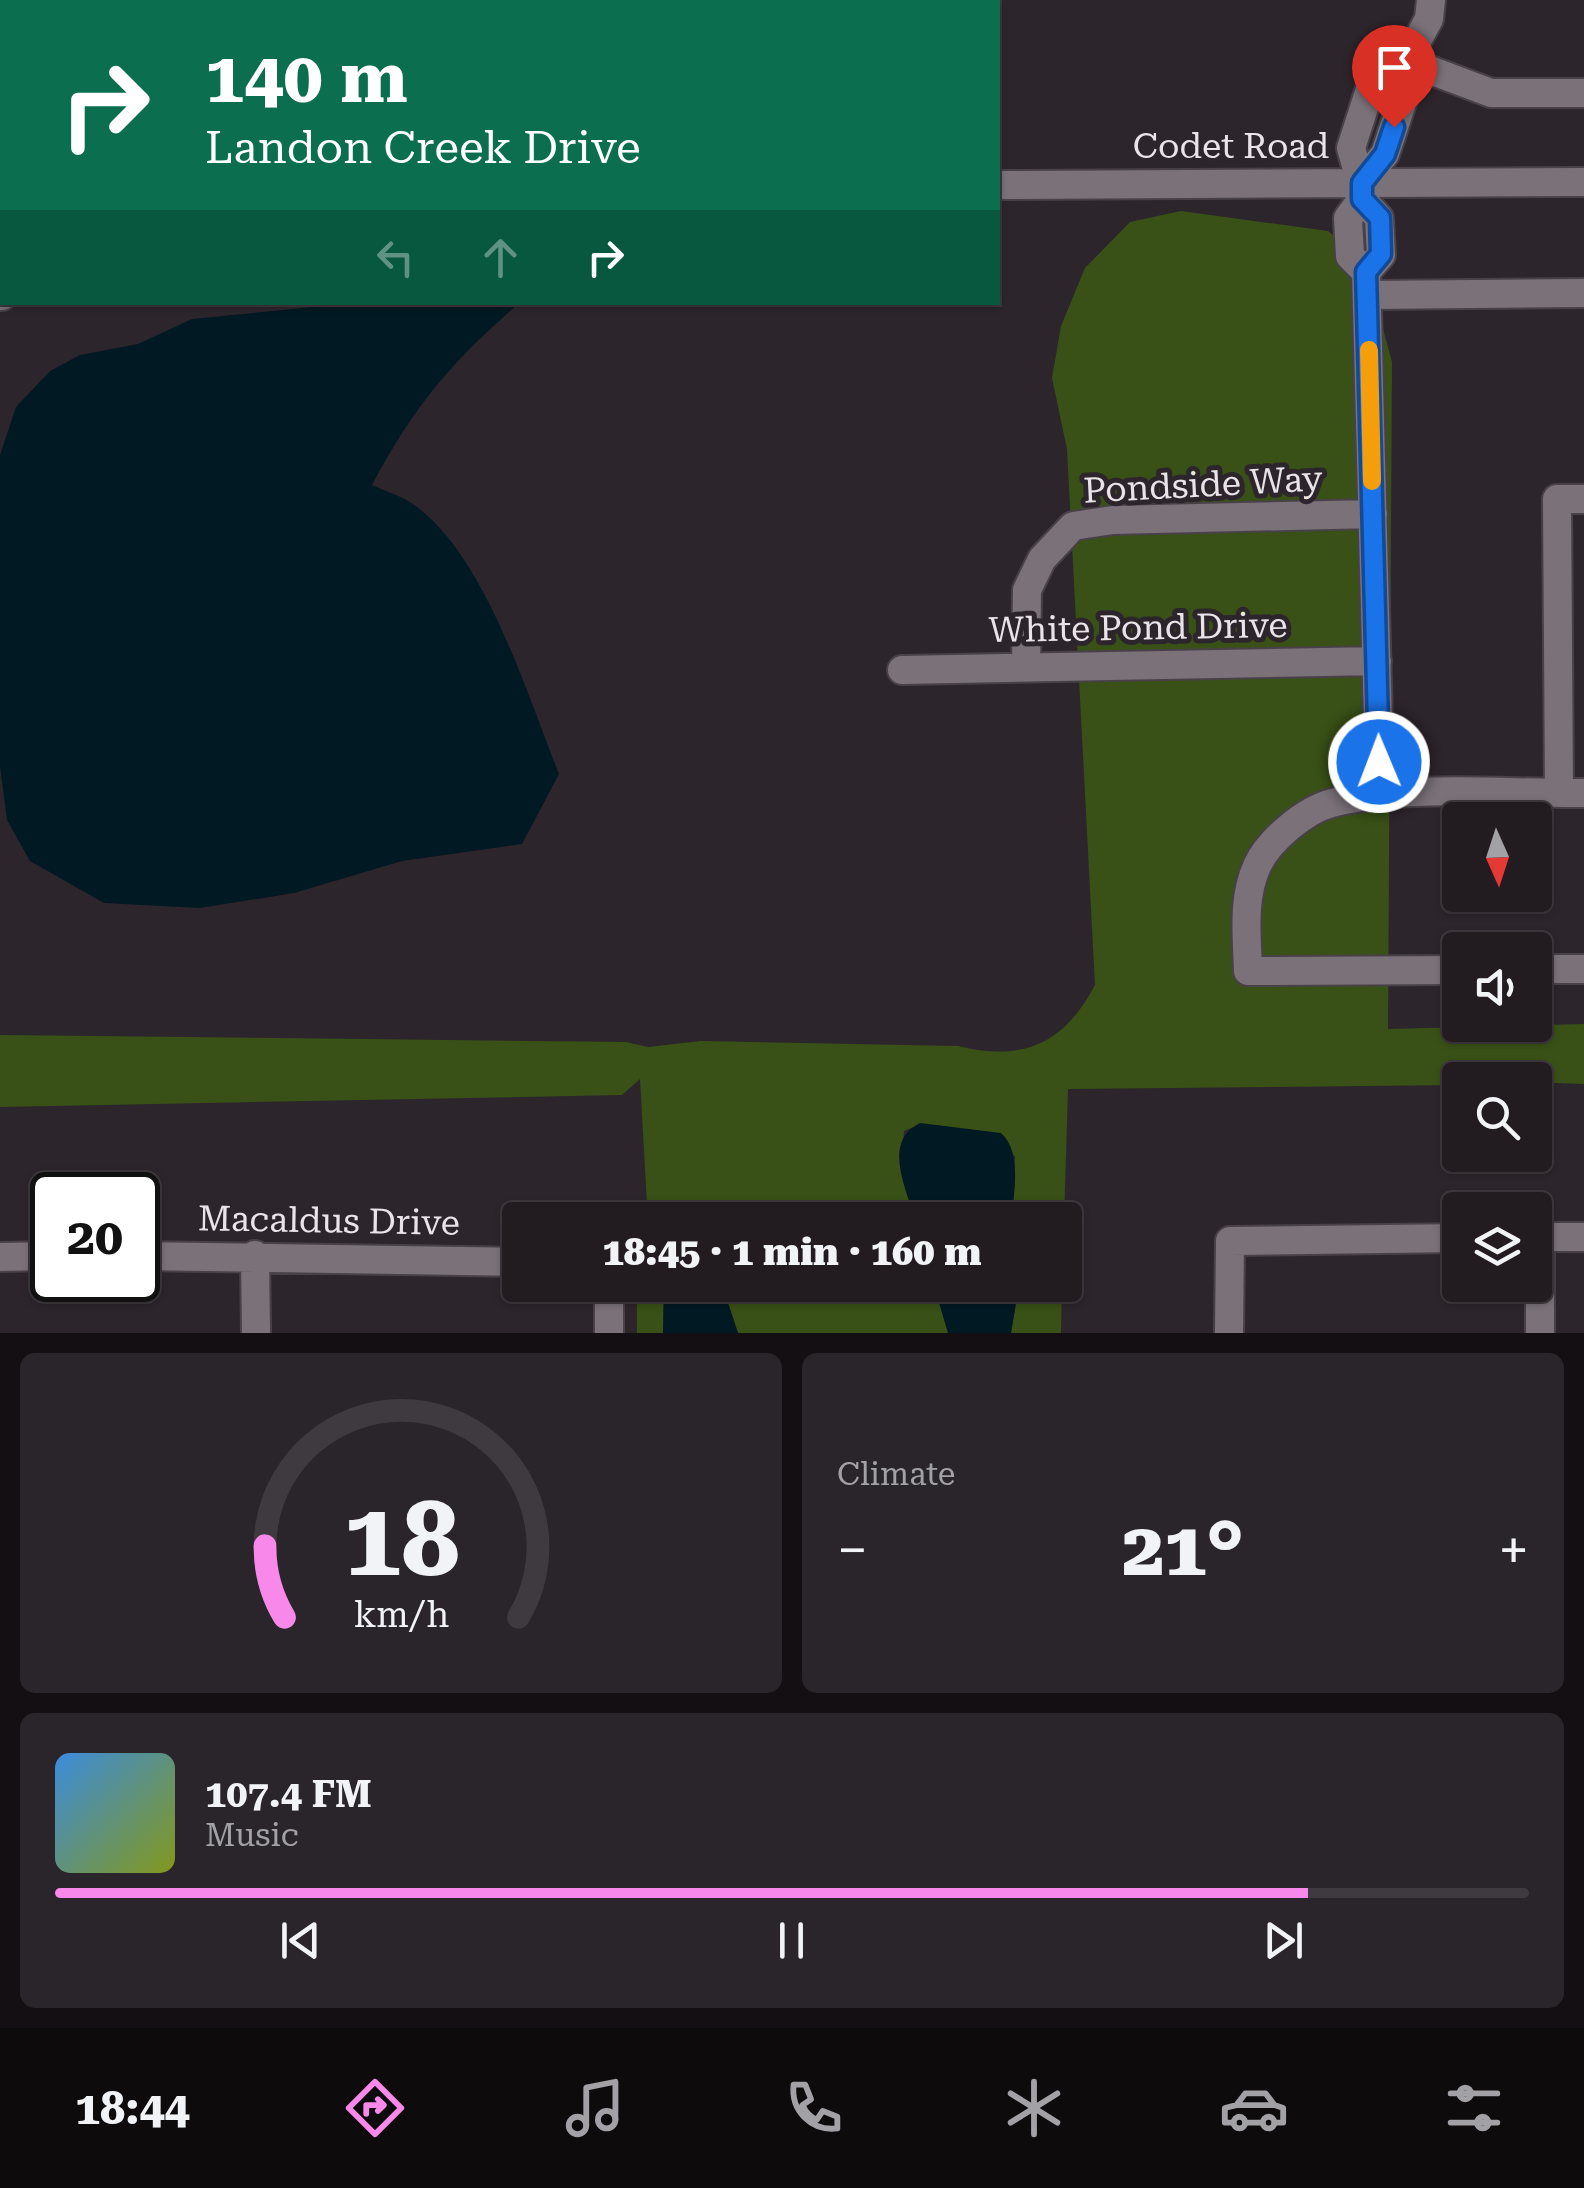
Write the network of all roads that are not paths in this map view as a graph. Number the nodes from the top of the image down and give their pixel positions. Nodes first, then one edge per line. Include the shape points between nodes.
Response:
1 (1431, 0) edge
2 (1406, 61) junction
3 (1584, 93) edge
4 (1584, 182) edge
5 (1000, 185) edge
6 (1362, 191) junction
7 (1367, 283) junction
8 (1584, 294) edge
9 (1584, 499) edge
10 (1373, 514) junction
11 (1377, 661) junction
12 (1026, 667) junction
13 (902, 670) dead end
14 (1571, 793) edge
15 (1380, 796) junction
16 (1552, 969) edge
17 (1584, 969) edge
18 (1442, 970) edge
19 (1552, 1237) edge
20 (1442, 1238) edge
21 (1584, 1238) edge
22 (0, 1256) edge
23 (30, 1256) edge
24 (160, 1256) edge
25 (256, 1256) junction
26 (502, 1262) edge
27 (609, 1302) edge
28 (1539, 1302) edge
29 (256, 1333) edge
30 (609, 1333) edge
31 (1228, 1333) edge
32 (1540, 1333) edge

1 - 2 street
2 - 3 street via 1492,93
2 - 6 street via 1371,86 1351,148
4 - 6 street, Codet Road
5 - 6 street, Codet Road
6 - 7 street via 1348,218 1350,256
7 - 8 street
7 - 10 street
9 - 14 street via 1558,499
10 - 11 street
10 - 12 street, Pondside Way via 1074,526 1042,560 1027,590
11 - 12 street, White Pond Drive
11 - 15 street
12 - 13 street, White Pond Drive
14 - 15 street
15 - 18 street via 1328,804 1284,831 1258,864 1247,903 1248,971
16 - 17 street
19 - 21 street
20 - 31 street via 1230,1240
22 - 23 street
24 - 25 street, Macaldus Drive
25 - 26 street, Macaldus Drive
25 - 29 street
27 - 30 street
28 - 32 street

